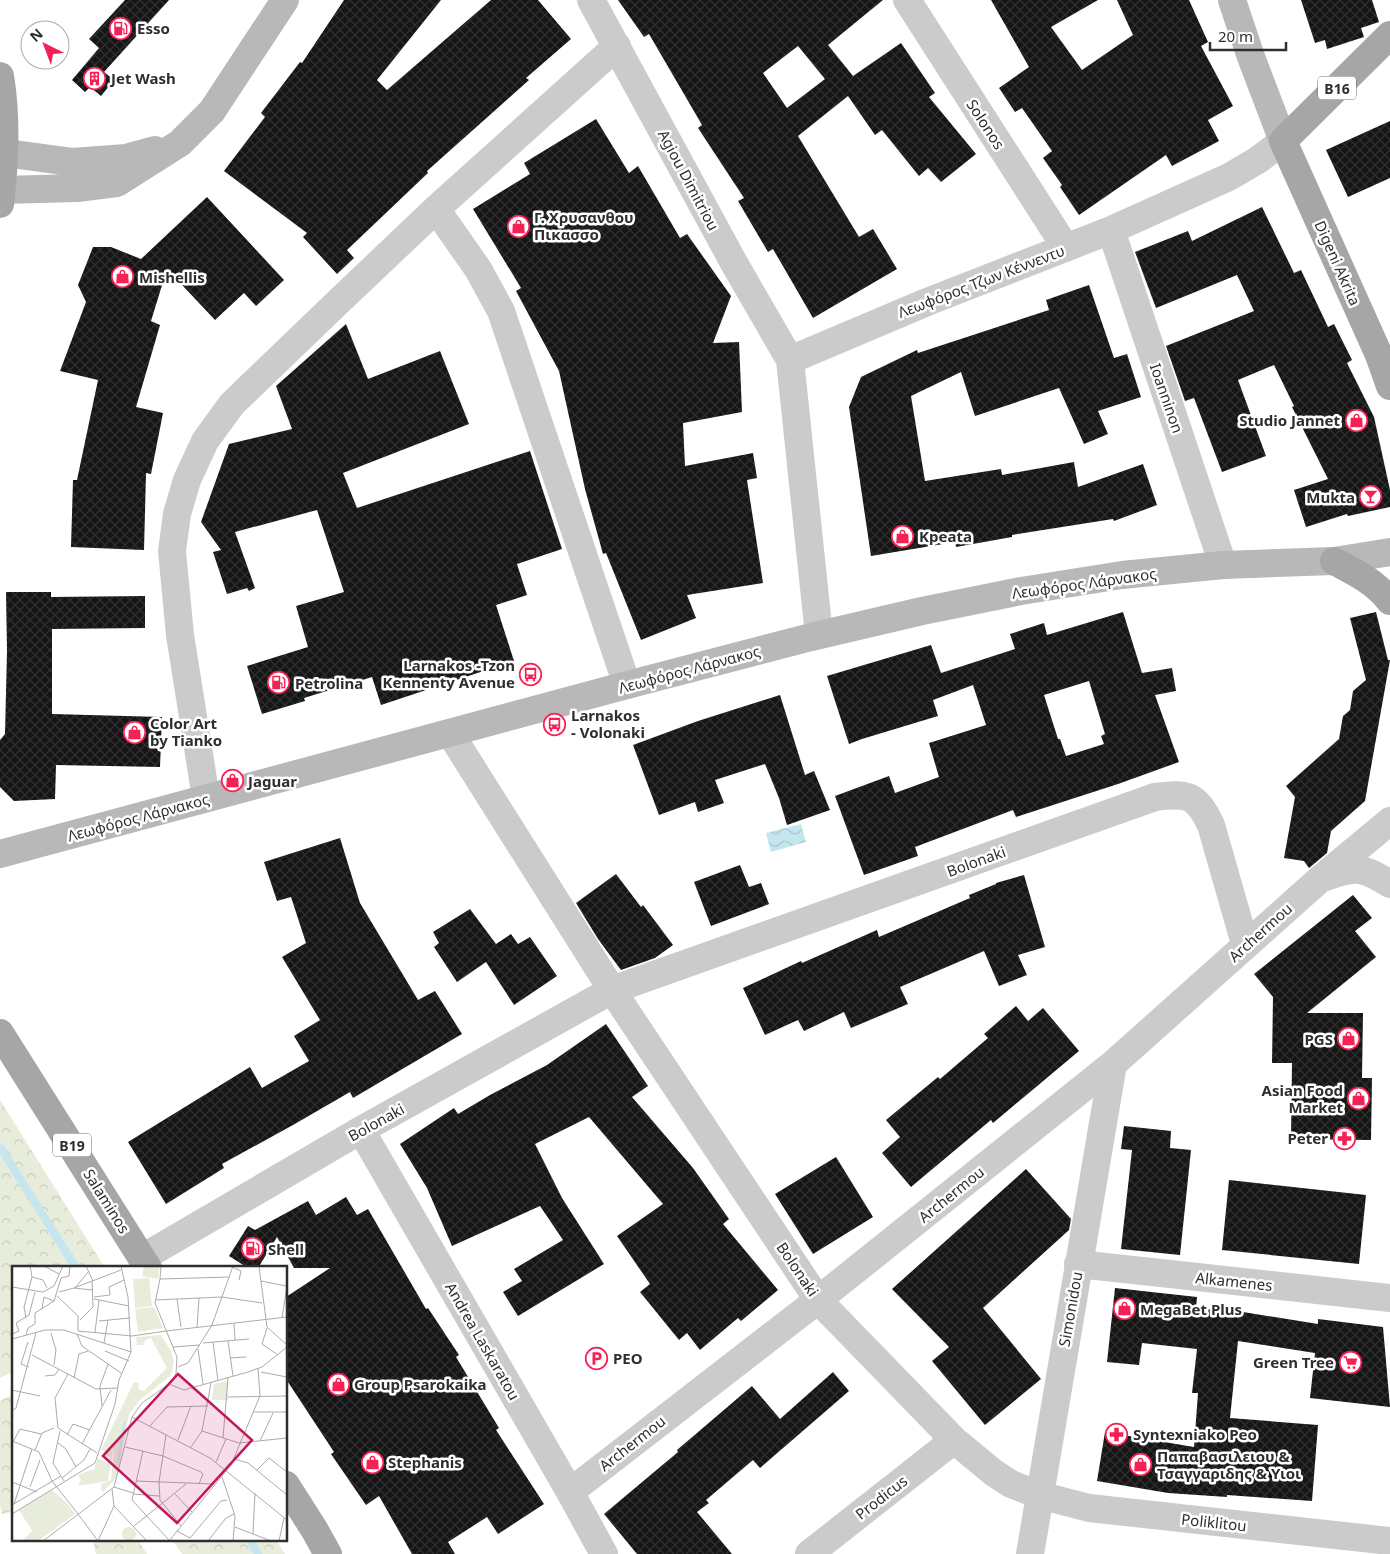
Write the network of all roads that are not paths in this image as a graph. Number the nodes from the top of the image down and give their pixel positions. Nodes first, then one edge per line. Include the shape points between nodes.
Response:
1 (285, 0) edge
2 (591, 0) edge
3 (907, 0) edge
4 (1232, 0) edge
5 (1390, 35) edge
6 (617, 46) junction
7 (0, 76) edge
8 (1283, 141) junction
9 (180, 143) junction
10 (5, 153) junction
11 (1, 197) edge
12 (436, 209) junction
13 (1111, 230) junction
14 (1066, 248) junction
15 (1385, 352) edge
16 (790, 360) junction
17 (1390, 386) edge
18 (1390, 552) edge
19 (1334, 561) junction
20 (1223, 565) junction
21 (1390, 601) edge
22 (819, 636) junction
23 (627, 685) junction
24 (450, 733) junction
25 (206, 798) junction
26 (1390, 822) edge
27 (0, 854) edge
28 (1319, 880) junction
29 (1390, 884) edge
30 (1246, 944) junction
31 (612, 990) junction
32 (0, 1033) edge
33 (1113, 1064) junction
34 (361, 1130) junction
35 (145, 1263) edge
36 (1078, 1264) junction
37 (1390, 1298) edge
38 (818, 1300) junction
39 (954, 1440) junction
40 (288, 1488) edge
41 (570, 1492) junction
42 (1039, 1495) junction
43 (1390, 1541) edge
44 (328, 1554) edge
45 (604, 1554) edge
46 (808, 1554) edge
47 (1030, 1554) edge

1 - 9 main road via 212,111
2 - 6 street, Agiou Dimitriou
3 - 14 street, Solonos
4 - 8 main road
5 - 8 main road, Λεωφόρος Τζων Κέννεντυ / B16
6 - 12 street
6 - 16 street, Agiou Dimitriou
7 - 10 main road
8 - 13 street, Λεωφόρος Τζων Κέννεντυ / B16 via 1229,177
8 - 15 main road, Digeni Akrita
9 - 10 main road via 126,158 72,162
9 - 11 main road via 117,183
10 - 11 main road
12 - 23 street via 478,269 501,311
12 - 25 street via 232,404 205,441 187,480 177,514 172,551 180,635
13 - 14 street, Λεωφόρος Τζων Κέννεντυ / B16
13 - 20 street, Ioanninon
14 - 16 street, Λεωφόρος Τζων Κέννεντυ / B16
15 - 17 main road, Digeni Akrita
16 - 22 street
18 - 19 main road, Λεωφόρος Λάρνακος
19 - 20 main road, Λεωφόρος Λάρνακος
19 - 21 main road via 1374,584
20 - 22 main road, Λεωφόρος Λάρνακος via 1122,575 1020,591
22 - 23 main road, Λεωφόρος Λάρνακος
23 - 24 main road, Λεωφόρος Λάρνακος
24 - 25 main road, Λεωφόρος Λάρνακος
24 - 31 street, Bolonaki
25 - 27 main road, Λεωφόρος Λάρνακος
26 - 28 street, Archermou
28 - 29 street, Archermou via 1353,869 1376,875
28 - 30 street, Archermou
30 - 31 street, Bolonaki via 1211,825 1203,808 1193,799 1178,794 1155,797
30 - 33 street, Archermou
31 - 34 street, Bolonaki
31 - 38 street, Bolonaki
32 - 35 main road, Salaminos / B19
33 - 36 street, Simonidou
33 - 38 street, Archermou
34 - 35 street, Bolonaki
34 - 41 street, Andrea Laskaratou
36 - 37 street, Alkamenes
36 - 42 street, Simonidou
38 - 39 street, Bolonaki
38 - 41 street, Archermou
39 - 42 street, Bolonaki via 1011,1484
39 - 46 street, Prodicus
40 - 44 main road
41 - 45 street, Andrea Laskaratou
42 - 43 street, Poliklitou via 1089,1508
42 - 47 street, Simonidou

